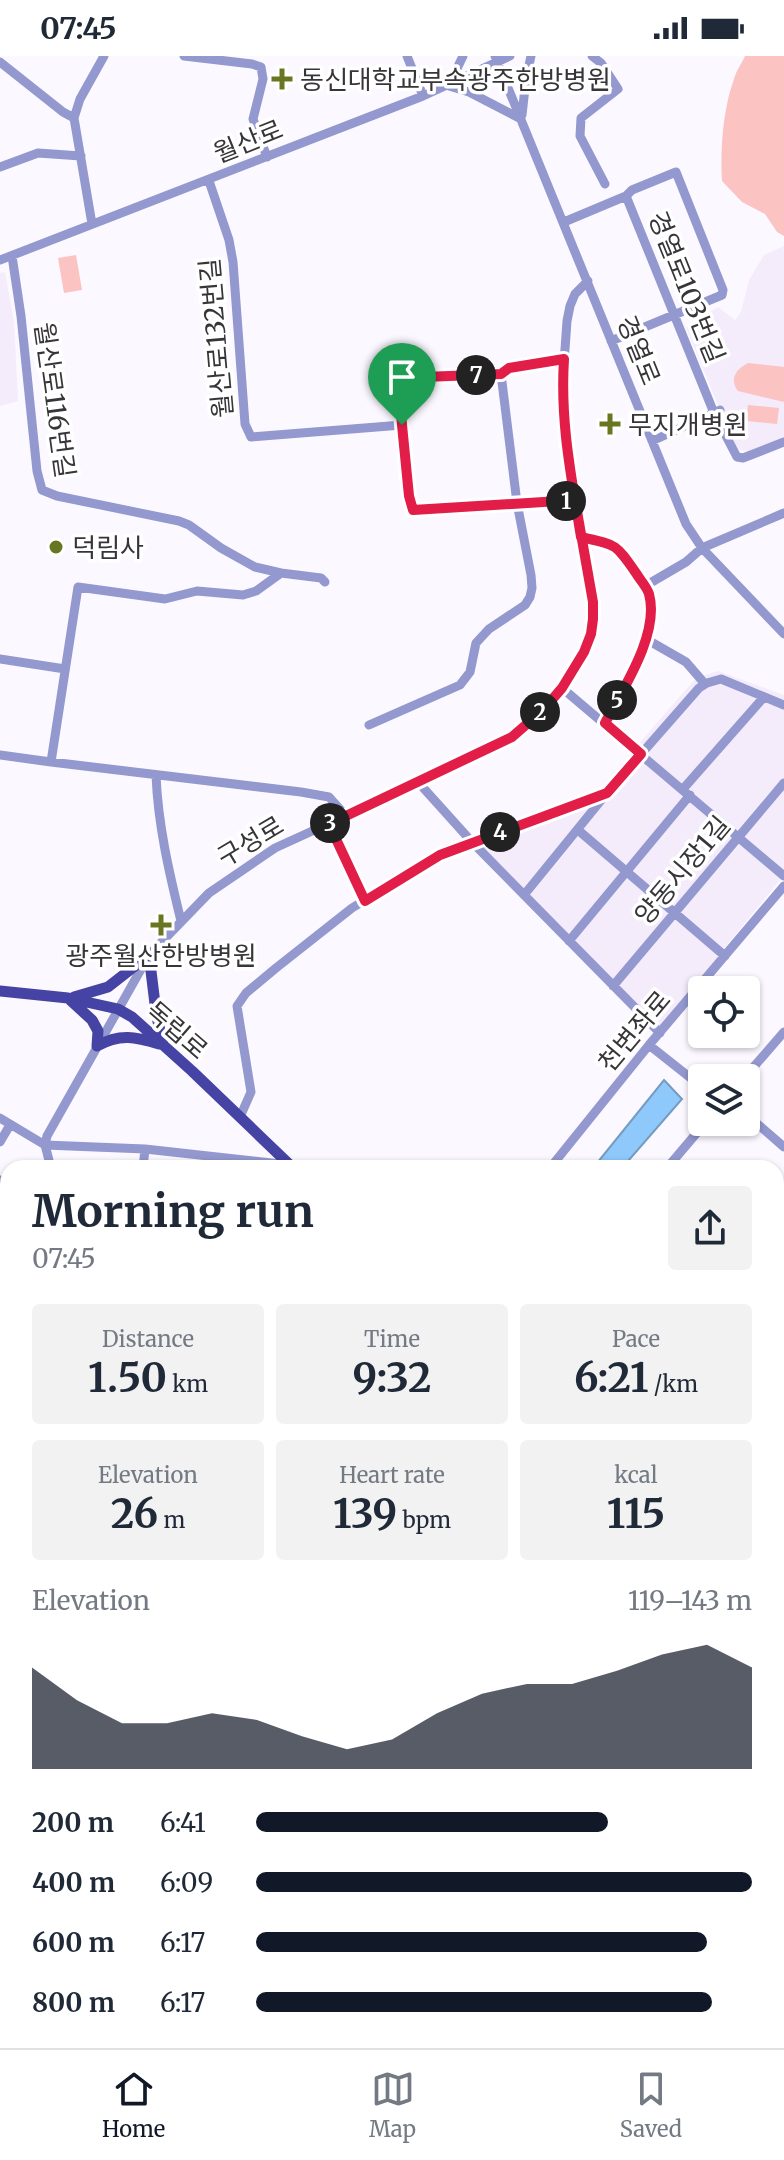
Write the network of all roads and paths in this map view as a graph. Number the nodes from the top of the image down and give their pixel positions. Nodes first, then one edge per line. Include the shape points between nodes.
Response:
1 (104, 56) edge
2 (184, 56) edge
3 (407, 56) edge
4 (463, 56) edge
5 (510, 56) edge
6 (592, 56) edge
7 (532, 57) edge
8 (497, 59) edge
9 (0, 62) edge
10 (449, 86) junction
11 (423, 96) junction
12 (74, 118) junction
13 (521, 119) junction
14 (81, 156) junction
15 (267, 157) junction
16 (0, 167) edge
17 (209, 181) junction
18 (605, 184) dead end
19 (626, 196) junction
20 (564, 222) junction
21 (92, 224) junction
22 (12, 256) junction
23 (0, 260) edge
24 (588, 281) junction
25 (675, 314) junction
26 (611, 341) junction
27 (564, 359) junction
28 (501, 374) junction
29 (717, 411) junction
30 (402, 425) junction
31 (652, 441) junction
32 (784, 442) edge
33 (575, 500) junction
34 (517, 503) junction
35 (784, 513) edge
36 (581, 537) junction
37 (702, 548) junction
38 (281, 573) junction
39 (325, 582) dead end
40 (645, 586) junction
41 (784, 634) edge
42 (646, 639) junction
43 (0, 659) edge
44 (65, 669) junction
45 (705, 684) junction
46 (562, 688) junction
47 (764, 697) junction
48 (784, 705) edge
49 (605, 723) junction
50 (369, 725) dead end
51 (641, 754) junction
52 (0, 755) edge
53 (51, 762) junction
54 (156, 775) junction
55 (418, 782) junction
56 (784, 783) edge
57 (687, 792) junction
58 (607, 793) junction
59 (346, 816) junction
60 (329, 824) junction
61 (578, 830) junction
62 (738, 838) junction
63 (472, 842) junction
64 (627, 872) junction
65 (784, 876) edge
66 (784, 886) edge
67 (524, 895) junction
68 (365, 901) junction
69 (674, 913) junction
70 (181, 921) junction
71 (569, 941) junction
72 (149, 955) junction
73 (725, 956) junction
74 (613, 986) junction
75 (0, 991) edge
76 (68, 998) junction
77 (118, 1009) junction
78 (784, 1032) edge
79 (660, 1033) junction
80 (649, 1045) junction
81 (97, 1046) junction
82 (164, 1046) junction
83 (756, 1064) edge
84 (688, 1076) edge
85 (240, 1117) junction
86 (0, 1118) edge
87 (10, 1125) junction
88 (760, 1126) edge
89 (784, 1129) edge
90 (694, 1136) edge
91 (775, 1139) junction
92 (0, 1142) edge
93 (45, 1145) junction
94 (784, 1147) edge
95 (145, 1149) junction
96 (49, 1160) edge
97 (144, 1160) edge
98 (222, 1160) edge
99 (285, 1160) edge
100 (556, 1160) edge
101 (674, 1160) edge

1 - 12 street
2 - 15 street via 261,67 253,119
3 - 11 street
4 - 10 street
5 - 8 street, 월산로
6 - 18 street via 618,89 581,118 580,136
7 - 13 street
8 - 10 street, 월산로
8 - 13 street, 경열로
9 - 12 street
10 - 11 street, 월산로
10 - 13 street
11 - 15 street, 월산로
12 - 14 street
13 - 20 street, 경열로
14 - 16 street via 38,153
14 - 21 street
15 - 17 street, 월산로
17 - 21 street, 월산로
17 - 30 street, 월산로132번길 via 233,262 245,424 251,437
19 - 20 street, 경열로103번길
19 - 25 street, 경열로103번길
19 - 25 street via 676,172 723,290 722,295
20 - 24 street, 경열로
21 - 22 street, 월산로
22 - 23 street, 월산로
22 - 38 street, 월산로116번길 via 42,490 184,523 255,567
24 - 26 street, 경열로
24 - 27 street, 구성로 via 570,306
25 - 26 street
25 - 29 street, 경열로103번길
26 - 31 street, 경열로
27 - 28 street
27 - 33 street, 구성로 via 565,446
28 - 30 street via 398,378
28 - 34 street
29 - 31 street
29 - 32 street, 경열로103번길 via 737,457
30 - 34 street via 413,510
31 - 37 street, 경열로 via 686,524
33 - 34 street
33 - 36 street, 구성로
34 - 50 street via 531,575 525,605 476,643 470,672 460,685
35 - 37 street
36 - 40 street via 615,546
36 - 46 street, 구성로 via 593,619 584,652
37 - 40 street
37 - 41 street, 경열로
38 - 39 street, 월산로116번길
38 - 44 street via 243,595 197,591 165,599 78,587
40 - 42 street via 650,596
42 - 45 street via 686,662
42 - 49 street
43 - 44 street
44 - 53 street
45 - 47 street via 721,679
45 - 51 street
46 - 49 street
46 - 55 street, 구성로 via 512,737
47 - 48 street
47 - 57 street
49 - 51 street
51 - 57 street
51 - 58 street
52 - 53 street
53 - 54 street
54 - 59 street via 329,797
54 - 70 street via 161,835
55 - 59 street, 구성로
55 - 63 street
56 - 62 street, 양동시장1길
57 - 62 street
57 - 64 street
58 - 61 street
58 - 63 street
59 - 60 street, 구성로
60 - 68 street
60 - 70 street, 구성로 via 244,867
61 - 64 street
61 - 67 street
62 - 65 street
62 - 69 street, 양동시장1길
63 - 67 street
63 - 68 street via 431,860
64 - 69 street
64 - 71 street
66 - 73 street, 천변좌로
67 - 71 street
68 - 85 street via 238,1003 251,1092
69 - 73 street
69 - 74 street, 양동시장1길
70 - 72 street, 구성로
71 - 74 street
72 - 76 main road via 108,987
72 - 77 street, 구성로
72 - 82 main road
73 - 79 street, 천변좌로
74 - 79 street
75 - 76 main road, 독립로
76 - 77 main road, 독립로
76 - 81 main road via 92,1020
77 - 81 street, 구성로
77 - 82 main road, 독립로
78 - 83 street
79 - 80 street, 천변좌로
80 - 84 street
80 - 100 street, 천변좌로
81 - 82 main road via 110,1038 135,1037
81 - 93 street, 구성로
82 - 85 main road, 독립로
85 - 99 main road, 독립로
86 - 87 street
87 - 92 street
87 - 93 street
88 - 91 street
89 - 91 street
90 - 101 street
91 - 94 street
93 - 95 street
93 - 96 street
95 - 97 street
95 - 98 street

